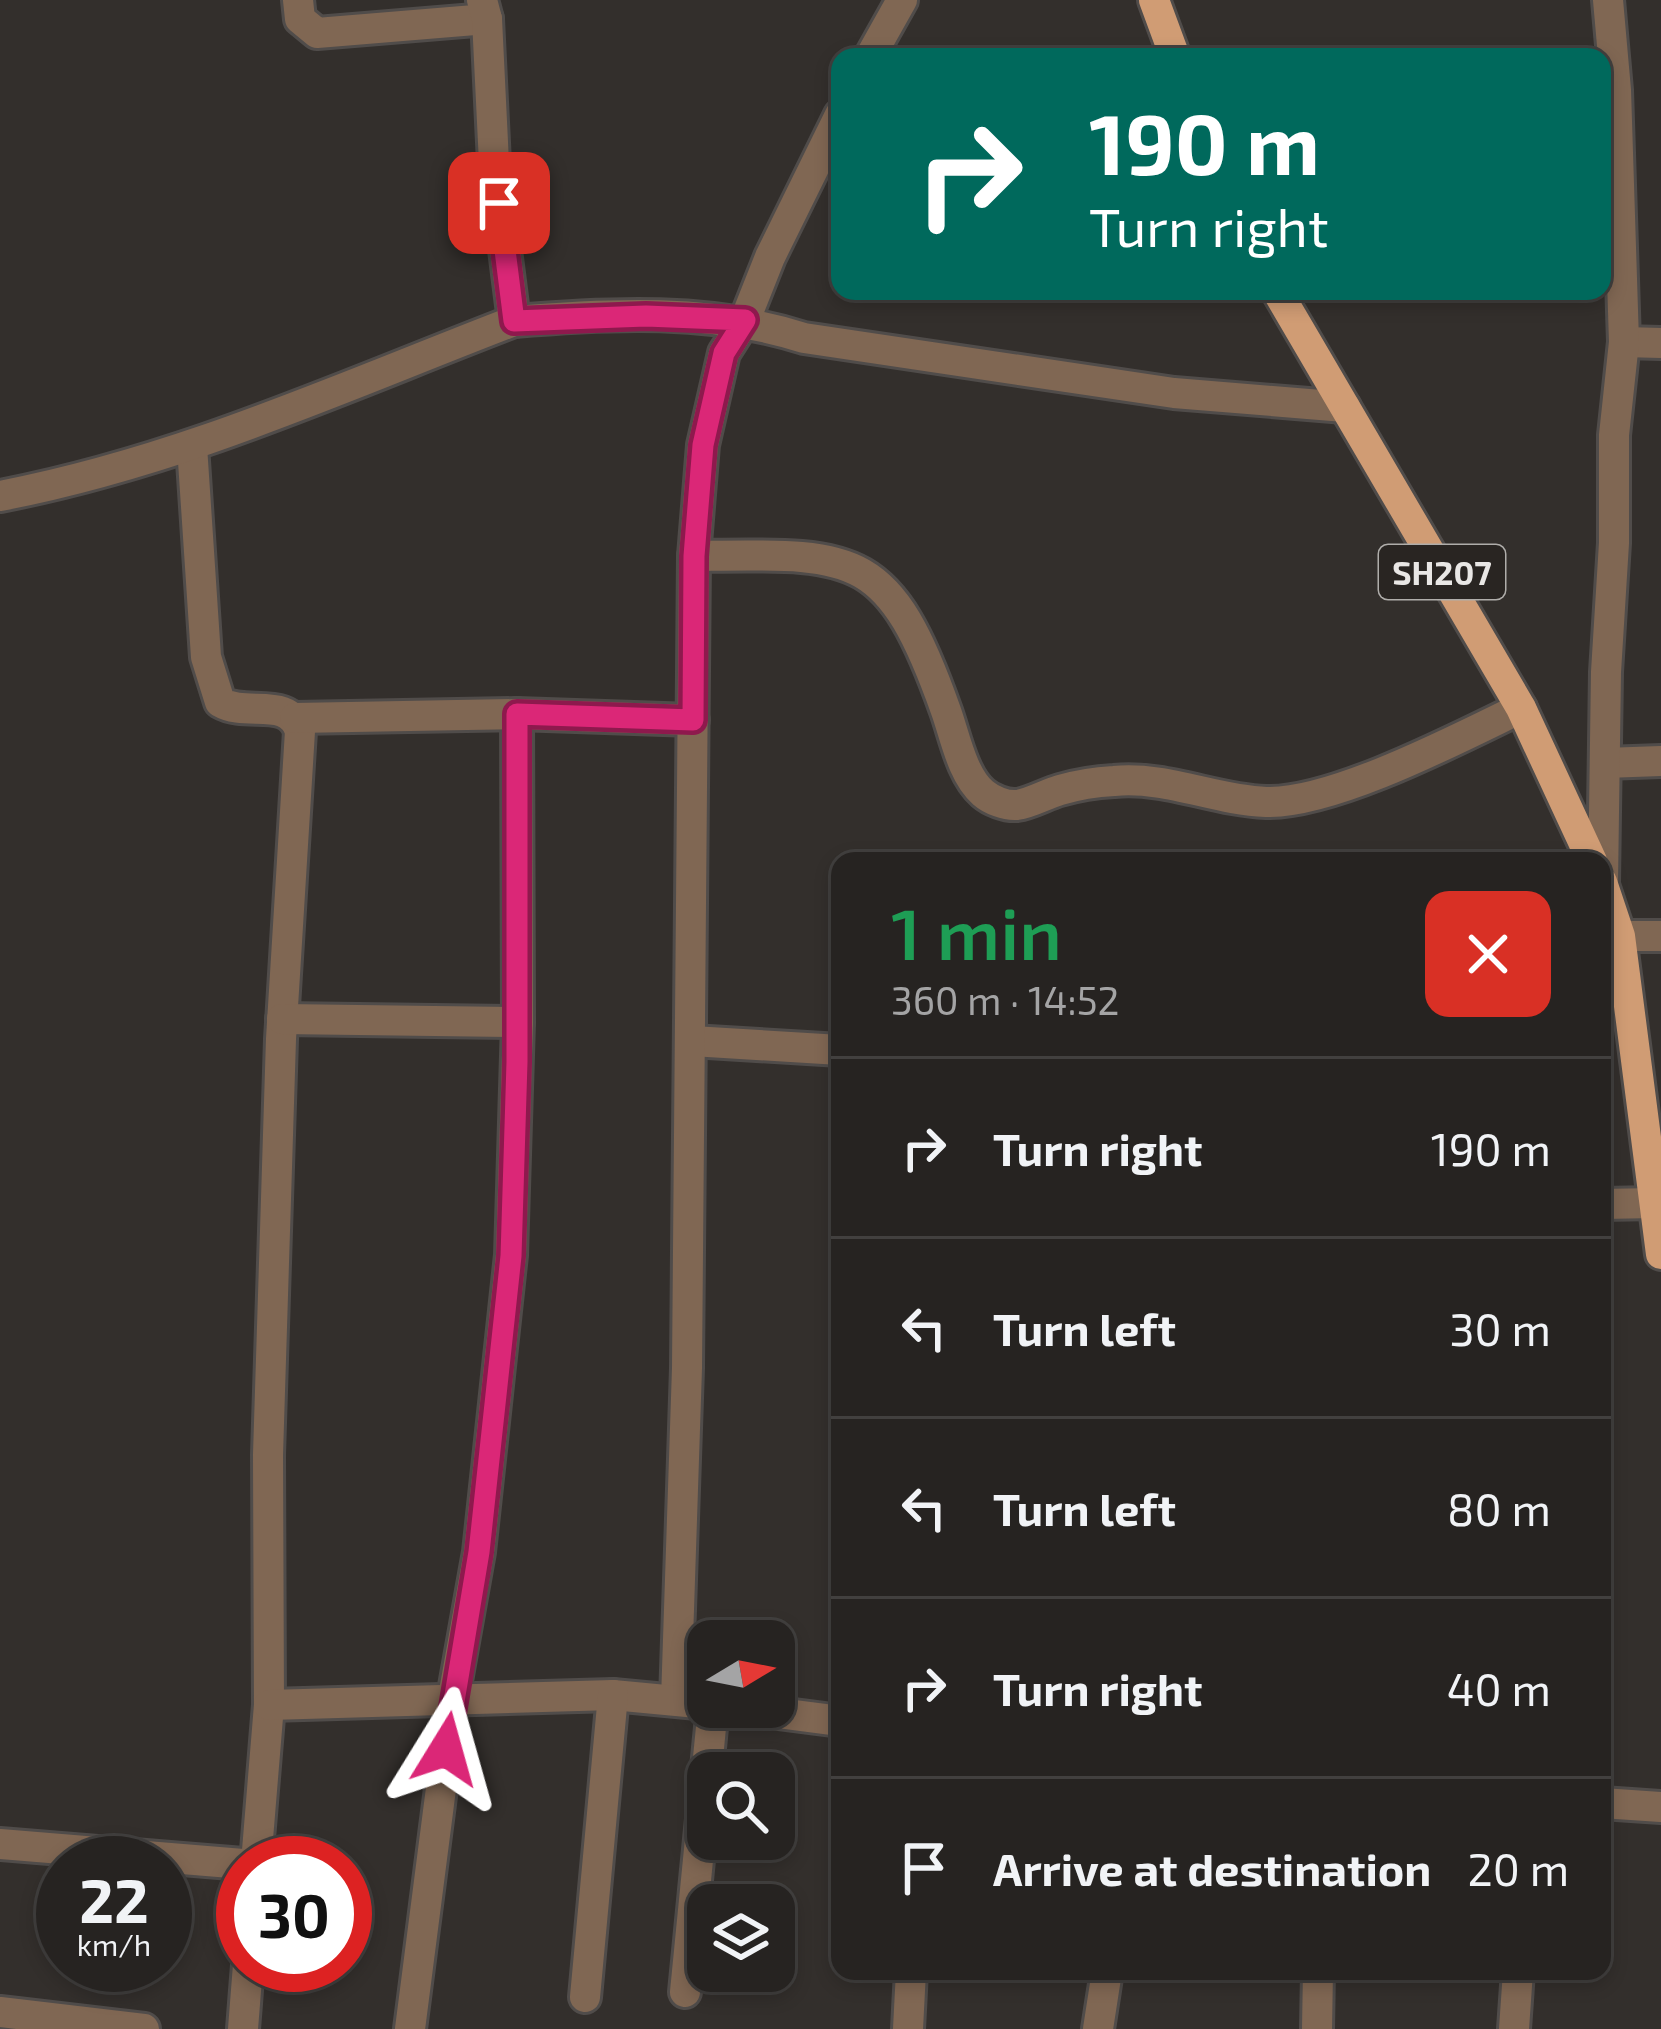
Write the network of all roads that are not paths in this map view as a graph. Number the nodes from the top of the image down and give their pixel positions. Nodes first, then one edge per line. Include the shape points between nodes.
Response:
1 (298, 0) edge
2 (902, 0) edge
3 (1154, 0) edge
4 (1608, 0) edge
5 (484, 10) edge
6 (875, 48) edge
7 (1172, 48) edge
8 (831, 134) edge
9 (1282, 300) edge
10 (745, 320) junction
11 (514, 321) junction
12 (1624, 342) junction
13 (1661, 343) edge
14 (1345, 407) junction
15 (192, 446) junction
16 (0, 496) edge
17 (694, 556) junction
18 (1521, 708) junction
19 (517, 714) junction
20 (296, 718) junction
21 (693, 720) junction
22 (1661, 761) edge
23 (1605, 763) junction
24 (1588, 852) edge
25 (1603, 852) edge
26 (1611, 910) edge
27 (1661, 935) edge
28 (1620, 937) junction
29 (282, 1019) junction
30 (518, 1022) junction
31 (692, 1041) junction
32 (831, 1049) edge
33 (1655, 1203) junction
34 (1611, 1204) edge
35 (1661, 1253) edge
36 (613, 1695) junction
37 (676, 1700) junction
38 (452, 1702) junction
39 (687, 1702) edge
40 (268, 1705) junction
41 (795, 1715) edge
42 (831, 1720) edge
43 (709, 1728) edge
44 (1611, 1804) edge
45 (1661, 1807) edge
46 (258, 1836) edge
47 (0, 1844) edge
48 (216, 1862) edge
49 (911, 1980) edge
50 (1106, 1980) edge
51 (1318, 1980) edge
52 (1517, 1980) edge
53 (246, 1992) edge
54 (686, 1992) dead end
55 (585, 1997) dead end
56 (0, 2012) edge
57 (144, 2029) edge
58 (243, 2029) edge
59 (410, 2029) edge
60 (908, 2029) edge
61 (1099, 2029) edge
62 (1317, 2029) edge
63 (1514, 2029) edge

1 - 5 street via 300,19 317,34
2 - 6 street
3 - 7 main road
4 - 12 street
5 - 11 street
8 - 10 street
9 - 14 main road, SH207
10 - 11 street
10 - 14 street via 804,338 1132,387
10 - 17 street via 724,353 703,445
11 - 15 street
12 - 13 street
12 - 23 street
14 - 18 main road, SH207
15 - 16 street
15 - 20 street via 206,657 220,702
17 - 18 street via 802,555 842,561 873,577 923,648 963,761 981,792 1000,802 1017,805 1116,780 1268,802 1311,797
17 - 21 street
18 - 24 main road, SH207
19 - 20 street
19 - 21 street
19 - 30 street
20 - 29 street
21 - 31 street
22 - 23 street
23 - 25 street
26 - 28 main road
27 - 28 street
28 - 33 main road
29 - 30 street
29 - 40 street
30 - 38 street via 511,1256 479,1552
31 - 32 street
31 - 37 street
33 - 34 street
33 - 35 main road
36 - 37 street
36 - 38 street
36 - 55 street
37 - 39 street
38 - 40 street
38 - 59 street
40 - 46 street
41 - 42 street
43 - 54 street
44 - 45 street
47 - 48 street
49 - 60 street
50 - 61 street
51 - 62 street
52 - 63 street
53 - 58 street
56 - 57 street

